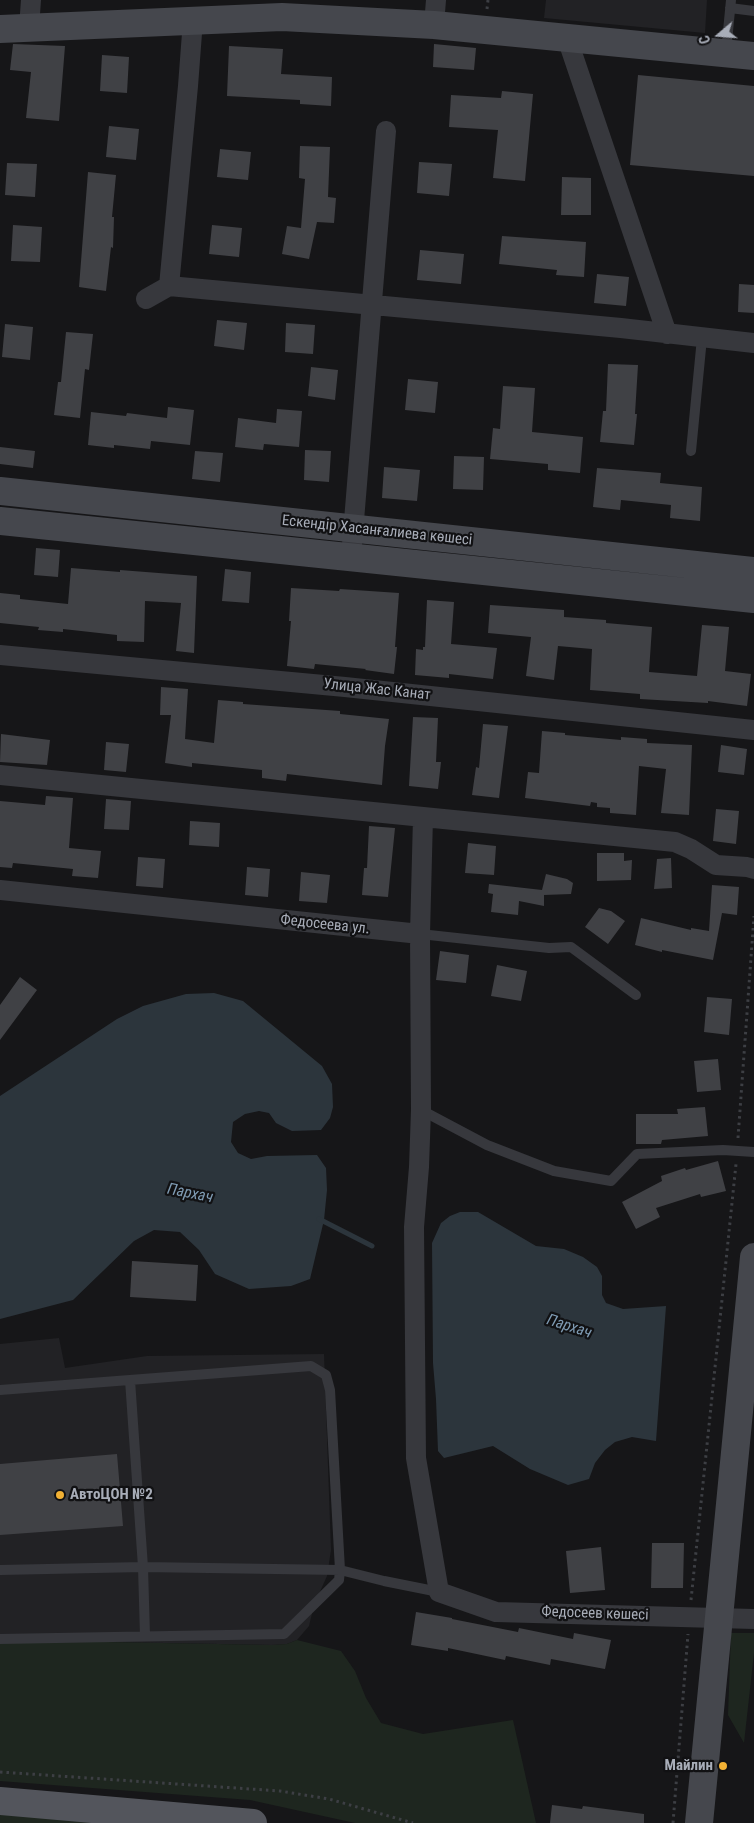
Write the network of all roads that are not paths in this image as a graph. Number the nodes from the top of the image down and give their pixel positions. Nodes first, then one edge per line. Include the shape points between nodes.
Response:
1 (32, 0) edge
2 (731, 4) edge
3 (754, 11) edge
4 (435, 13) edge
5 (193, 20) junction
6 (29, 28) junction
7 (0, 29) edge
8 (567, 38) junction
9 (726, 54) junction
10 (754, 56) edge
11 (386, 131) dead end
12 (169, 286) junction
13 (146, 299) dead end
14 (372, 305) junction
15 (667, 334) junction
16 (702, 338) junction
17 (754, 343) edge
18 (691, 451) dead end
19 (0, 491) edge
20 (0, 521) edge
21 (354, 529) junction
22 (351, 557) junction
23 (754, 571) edge
24 (754, 599) edge
25 (0, 655) edge
26 (754, 730) edge
27 (0, 775) edge
28 (423, 817) junction
29 (754, 869) edge
30 (0, 890) edge
31 (420, 934) junction
32 (636, 995) dead end
33 (421, 1110) junction
34 (754, 1152) edge
35 (754, 1257) edge
36 (130, 1380) junction
37 (0, 1390) edge
38 (143, 1567) junction
39 (0, 1570) edge
40 (340, 1570) junction
41 (439, 1592) junction
42 (719, 1618) junction
43 (754, 1619) edge
44 (145, 1636) junction
45 (0, 1639) edge
46 (0, 1801) edge
47 (253, 1823) edge
48 (699, 1823) edge

1 - 6 street
2 - 3 lane
2 - 9 lane
4 - 5 street via 283,11
4 - 8 street
5 - 6 street
5 - 12 street
6 - 7 street
8 - 9 street
8 - 15 street
9 - 10 street
11 - 14 street
12 - 13 street
12 - 14 street
14 - 15 street
14 - 21 street
15 - 16 street
16 - 17 street
16 - 18 lane
19 - 21 street, Ескендір Хасанғалиева көшесі
20 - 22 street, Ескендір Хасанғалиева көшесі
21 - 22 street
21 - 23 street, Ескендір Хасанғалиева көшесі
22 - 24 street, Ескендір Хасанғалиева көшесі
25 - 26 street, Улица Жас Канат
27 - 28 street
28 - 29 street via 675,842 716,865
28 - 31 street
30 - 31 street, Федосеева ул.
31 - 32 lane via 548,948 571,947
31 - 33 street
33 - 34 lane via 487,1145 554,1171 612,1181 637,1154
33 - 41 street via 414,1227 416,1458
35 - 42 street
36 - 37 lane
36 - 38 lane
36 - 40 lane via 311,1366 326,1375 330,1390
38 - 39 lane
38 - 40 lane
38 - 44 lane
40 - 41 lane
40 - 44 lane via 339,1580 284,1634
41 - 42 street, Федосеев көшесі via 496,1612
42 - 43 street, Федосеев көшесі
42 - 48 street
44 - 45 lane
46 - 47 main road

